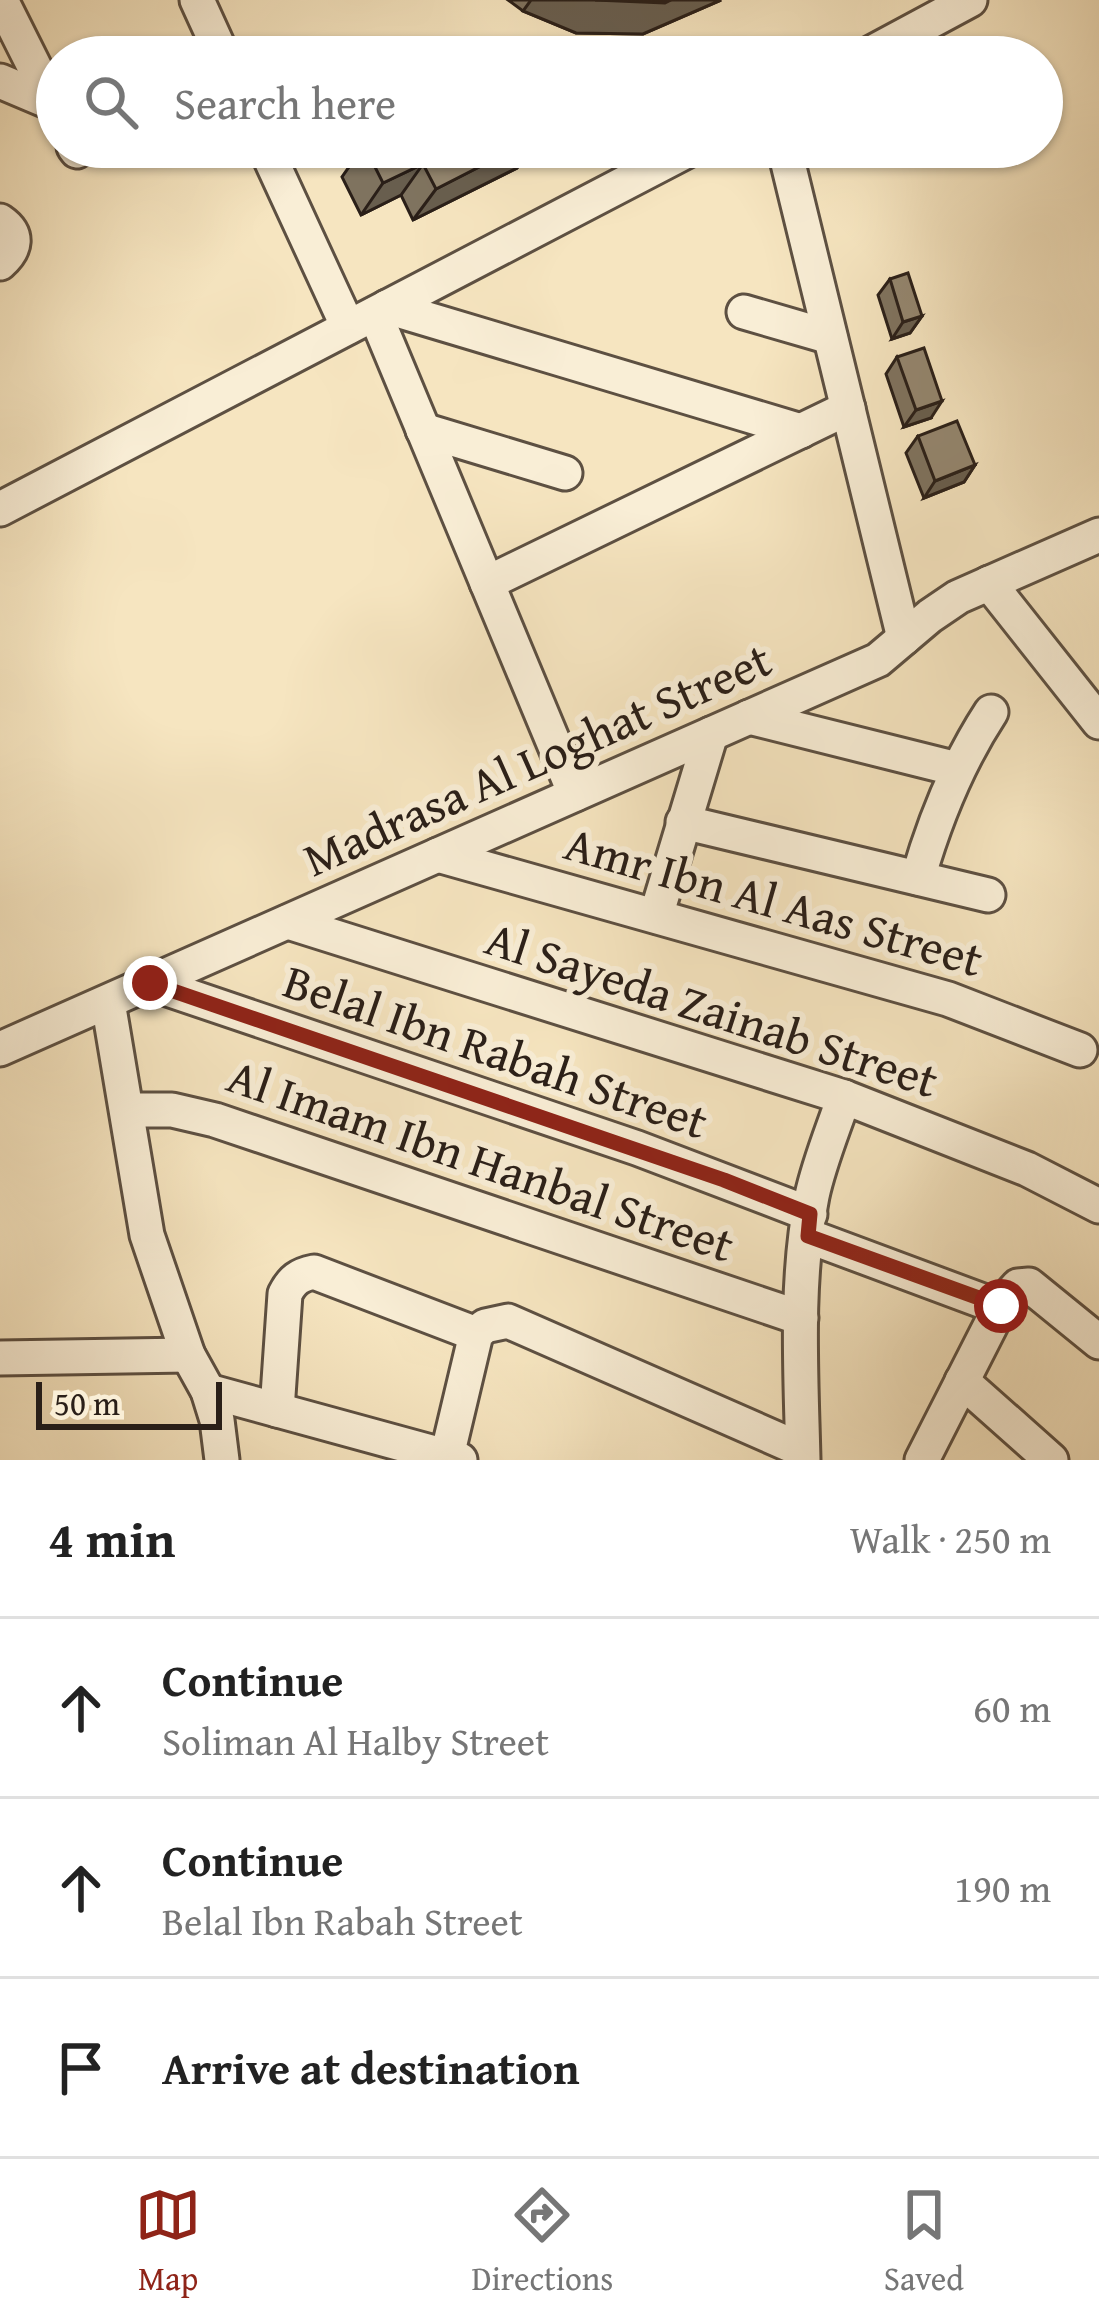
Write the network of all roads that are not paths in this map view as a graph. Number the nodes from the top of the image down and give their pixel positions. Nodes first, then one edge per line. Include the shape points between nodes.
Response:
1 (1, 0) edge
2 (197, 0) edge
3 (970, 0) edge
4 (213, 36) edge
5 (903, 36) edge
6 (36, 70) edge
7 (0, 81) edge
8 (36, 99) edge
9 (278, 168) edge
10 (654, 168) edge
11 (789, 168) edge
12 (0, 221) edge
13 (0, 263) edge
14 (744, 312) dead end
15 (370, 316) junction
16 (830, 337) junction
17 (848, 408) junction
18 (423, 430) junction
19 (801, 431) junction
20 (566, 473) dead end
21 (0, 509) edge
22 (1093, 547) edge
23 (487, 583) junction
24 (989, 583) junction
25 (904, 638) junction
26 (991, 712) dead end
27 (749, 717) junction
28 (1099, 722) edge
29 (711, 734) junction
30 (957, 769) junction
31 (575, 794) junction
32 (683, 822) junction
33 (438, 855) junction
34 (918, 878) junction
35 (988, 895) dead end
36 (656, 916) junction
37 (287, 922) junction
38 (150, 983) junction
39 (108, 1002) junction
40 (0, 1049) edge
41 (1080, 1050) dead end
42 (844, 1097) junction
43 (128, 1110) junction
44 (1099, 1206) edge
45 (809, 1225) junction
46 (1001, 1306) junction
47 (800, 1318) junction
48 (476, 1334) junction
49 (1099, 1342) edge
50 (188, 1355) junction
51 (0, 1358) edge
52 (962, 1381) junction
53 (208, 1391) junction
54 (277, 1410) junction
55 (802, 1455) edge
56 (454, 1458) edge
57 (222, 1460) edge
58 (922, 1460) edge
59 (1051, 1460) edge

1 - 6 street
2 - 4 street
3 - 5 street
7 - 8 street
9 - 15 street
10 - 15 street
11 - 16 street
12 - 13 street via 15,242
14 - 16 street
15 - 18 street
15 - 19 street
15 - 21 street
16 - 17 street
17 - 19 street
17 - 25 street
18 - 20 street
18 - 23 street
19 - 23 street
22 - 24 street, Madrasa Al Loghat Street
23 - 31 street
24 - 25 street, Madrasa Al Loghat Street
24 - 28 street
25 - 27 street, Madrasa Al Loghat Street via 878,660
26 - 30 street
27 - 29 street, Madrasa Al Loghat Street
27 - 30 street
29 - 31 street, Madrasa Al Loghat Street
29 - 32 street
30 - 34 street
31 - 33 street, Madrasa Al Loghat Street
32 - 34 street
32 - 36 street
33 - 36 street, Amr Ibn Al Aas Street
33 - 37 street, Madrasa Al Loghat Street
34 - 35 street
36 - 41 street, Amr Ibn Al Aas Street via 948,999
37 - 38 street, Madrasa Al Loghat Street
37 - 42 street, Al Sayeda Zainab Street
38 - 39 street, Madrasa Al Loghat Street
38 - 45 street, Belal Ibn Rabah Street via 637,1148
39 - 40 street, Madrasa Al Loghat Street
39 - 43 street
42 - 44 street, Al Sayeda Zainab Street
42 - 45 street
43 - 47 street, Al Imam Ibn Hanbal Street via 215,1120
43 - 50 street via 147,1235
45 - 46 street, Belal Ibn Rabah Street
45 - 47 street
46 - 49 street via 1029,1285
46 - 52 street
47 - 55 street
48 - 54 street via 302,1274 285,1294
48 - 55 street via 508,1321
48 - 56 street
50 - 51 street
50 - 53 street
52 - 58 street
52 - 59 street
53 - 54 street
53 - 57 street
54 - 56 street

